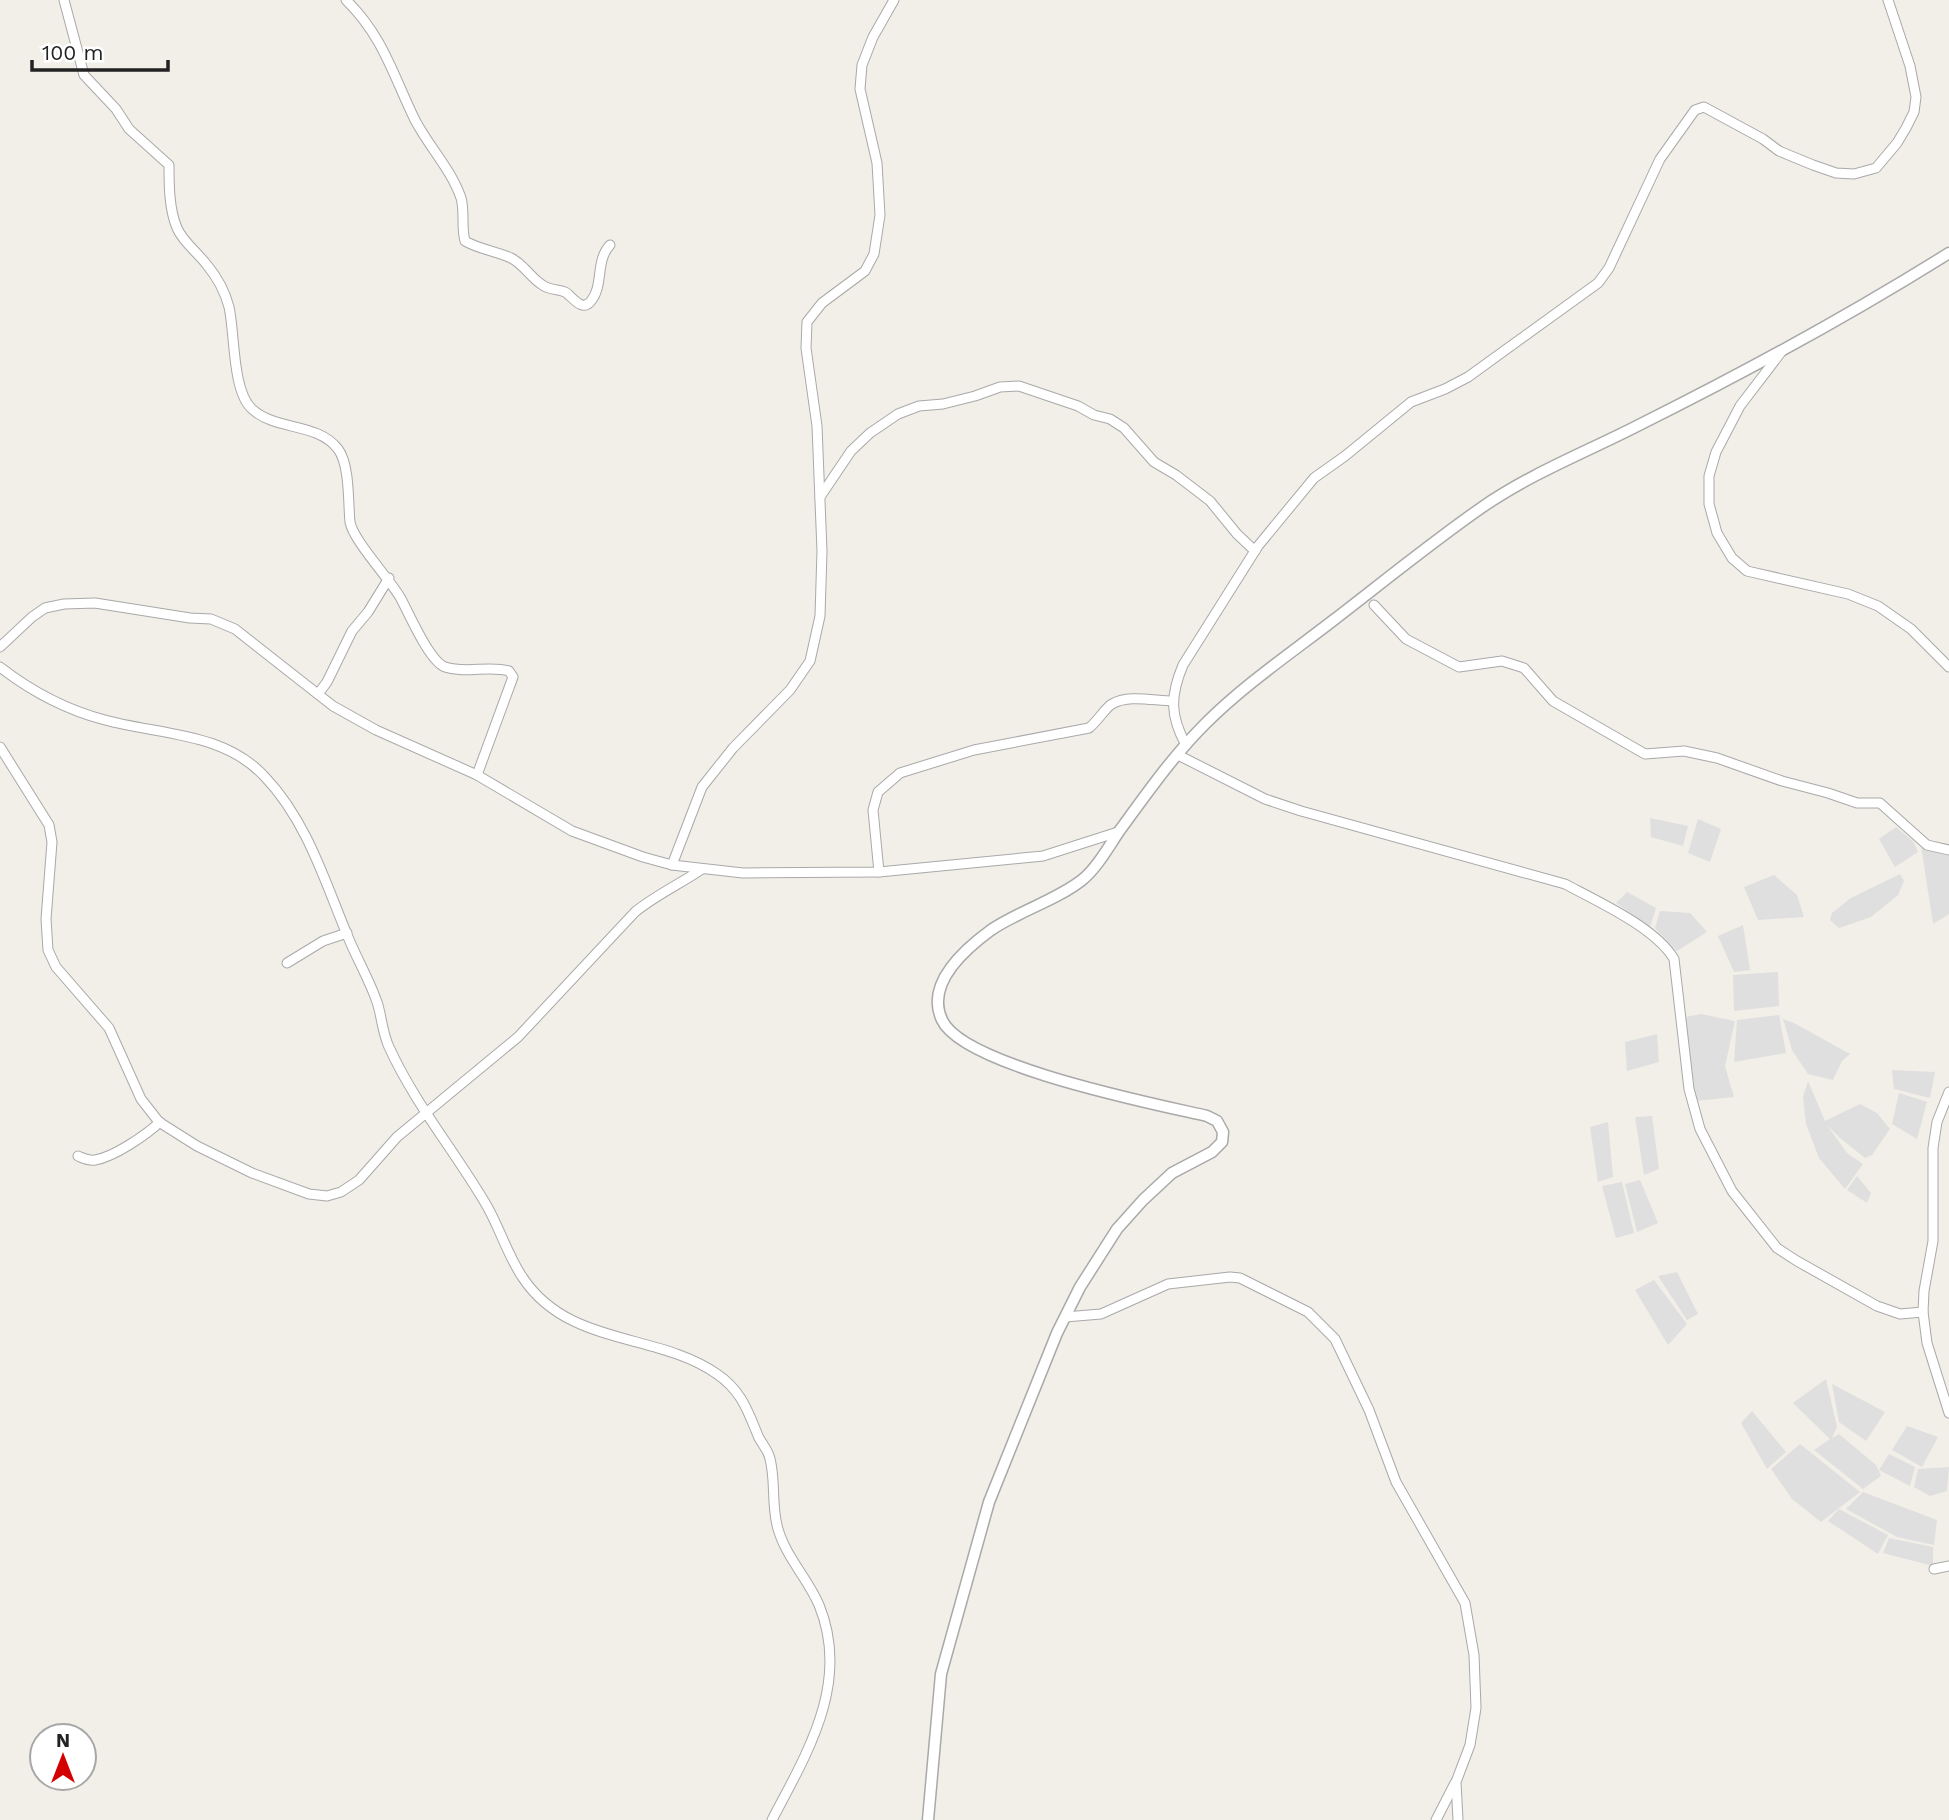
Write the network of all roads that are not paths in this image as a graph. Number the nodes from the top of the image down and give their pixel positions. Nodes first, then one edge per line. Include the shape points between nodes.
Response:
1 (64, 0) edge
2 (346, 0) edge
3 (894, 0) edge
4 (1888, 0) edge
5 (610, 245) dead end
6 (1949, 253) edge
7 (1782, 351) junction
8 (820, 497) junction
9 (1255, 551) junction
10 (389, 578) junction
11 (1374, 606) dead end
12 (1, 649) edge
13 (0, 667) edge
14 (1949, 667) edge
15 (318, 694) junction
16 (1173, 701) junction
17 (1186, 745) junction
18 (0, 747) edge
19 (1178, 754) junction
20 (477, 775) junction
21 (1118, 832) junction
22 (1949, 850) edge
23 (672, 865) junction
24 (702, 869) junction
25 (879, 872) junction
26 (346, 933) junction
27 (288, 964) dead end
28 (1949, 1091) edge
29 (426, 1113) junction
30 (160, 1122) junction
31 (78, 1156) dead end
32 (1923, 1312) junction
33 (1065, 1317) junction
34 (1949, 1413) edge
35 (1949, 1566) edge
36 (1934, 1569) dead end
37 (1456, 1782) junction
38 (772, 1820) edge
39 (928, 1820) edge
40 (1436, 1820) edge
41 (1458, 1820) edge

1 - 10 street via 84,75 129,129 169,165 177,230 218,280 228,305 242,393 251,409 269,420 302,428 337,448 354,534
2 - 5 street via 374,31 415,120 455,181 465,241 522,264 540,284 566,292 586,305 594,295 601,261
3 - 8 street via 873,37 859,89 877,163 880,215 874,254 865,271 822,303 807,323
4 - 9 street via 1916,97 1906,128 1876,168 1836,173 1779,151 1704,107 1695,110 1660,159 1598,283 1468,377 1411,402 1314,478
6 - 7 street
7 - 14 street via 1741,406 1716,452 1709,476 1709,504 1717,533 1732,558 1747,570 1848,594 1878,606 1911,629
7 - 17 street via 1484,506 1248,686
8 - 9 street via 851,451 898,414 1019,386 1110,419 1154,462 1210,501
8 - 23 street via 820,616 810,661 790,690 702,787
9 - 16 street via 1183,665
10 - 15 street via 352,631
10 - 20 street via 431,654 443,667 500,668 513,677
11 - 22 street via 1406,639 1459,667 1502,661 1524,668 1553,701 1644,754 1685,751 1857,803 1880,803 1927,845
12 - 15 street via 32,617 65,604 95,603 211,618 235,629
13 - 26 street via 79,712 194,737 244,758 288,805 320,863
15 - 20 street via 376,730
16 - 17 street via 1175,723
16 - 25 street via 1123,699 1110,705 1089,728 974,750 900,773 878,792 873,810
17 - 19 street
18 - 30 street via 49,825 48,950 56,967 109,1028 141,1099
19 - 21 street
19 - 32 street via 1265,799 1565,884 1655,937 1674,959 1689,1089 1700,1129 1732,1191 1777,1248 1797,1261 1877,1307 1900,1314
20 - 23 street via 572,831
21 - 25 street via 1043,856
21 - 33 street via 1086,877 990,931 951,966 939,987 942,1020 951,1033 983,1054 1077,1085 1207,1116 1217,1121 1223,1132 1222,1142 1213,1152 1172,1173 1117,1229
23 - 24 street
24 - 25 street
24 - 29 street via 635,912 517,1037
26 - 27 street via 323,941
26 - 29 street via 377,1002 387,1044
28 - 32 street via 1933,1148 1933,1241
29 - 30 street via 397,1137 359,1180 327,1196 252,1173
29 - 38 street via 487,1206 521,1277 541,1300 602,1334 692,1360 720,1376 746,1404 770,1457 778,1531 819,1605 828,1640 827,1699 806,1756
30 - 31 street via 109,1155 96,1160
32 - 34 street via 1927,1343
33 - 37 street via 1101,1314 1168,1284 1230,1277 1308,1312 1335,1339 1401,1492 1465,1602 1476,1708 1470,1745
33 - 39 street via 989,1502 945,1661
35 - 36 street
37 - 40 street
37 - 41 street

